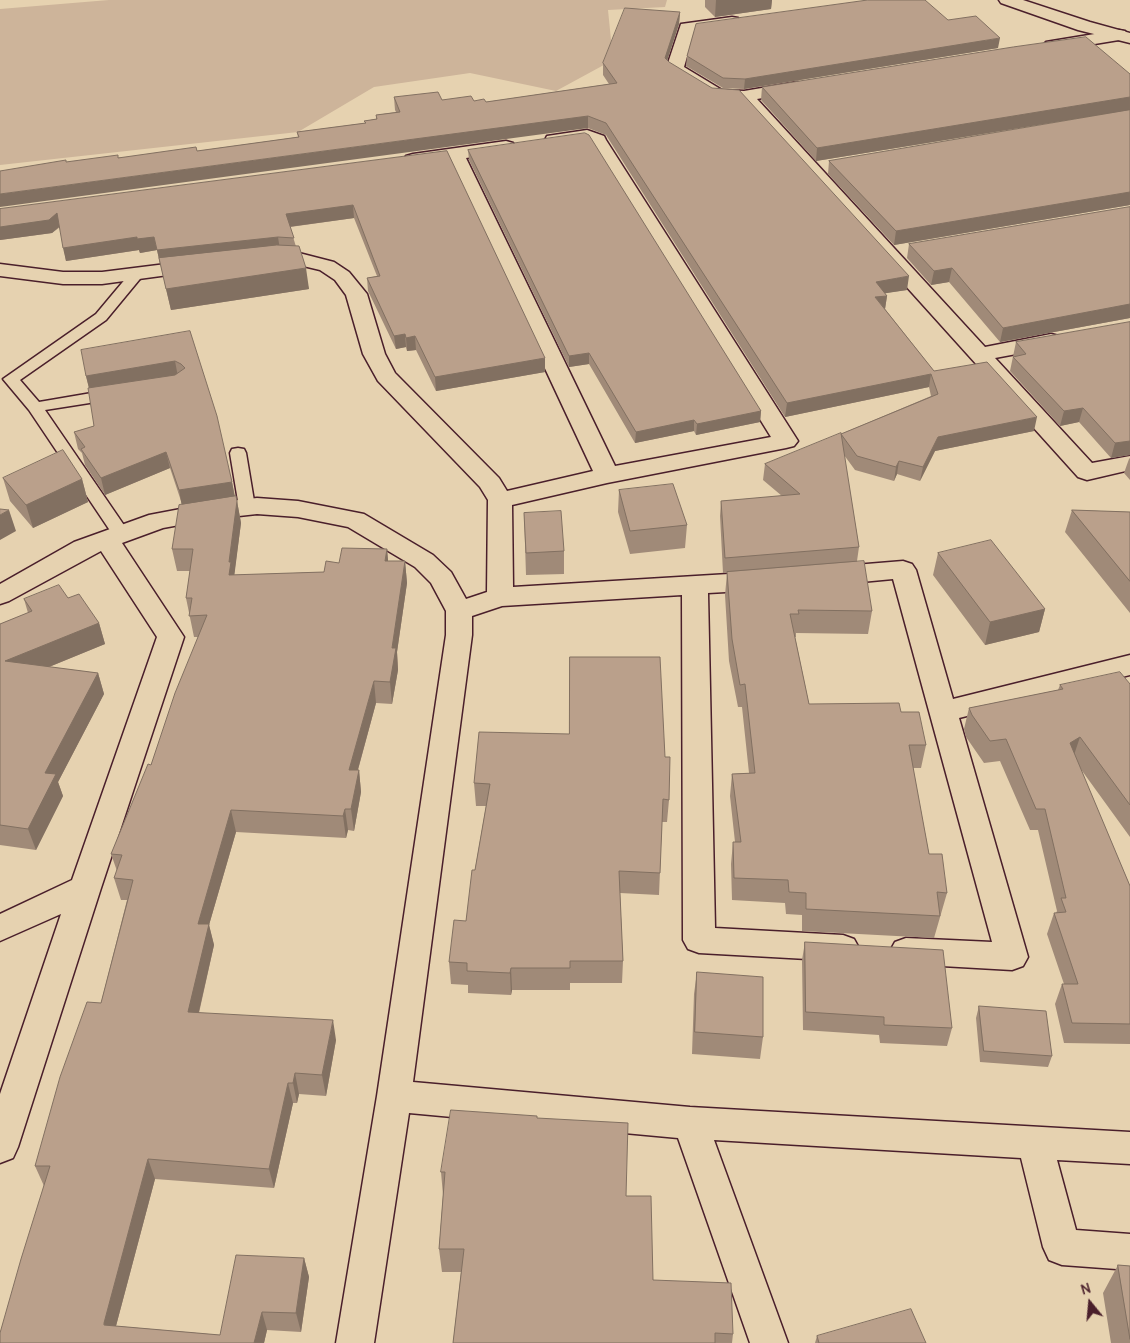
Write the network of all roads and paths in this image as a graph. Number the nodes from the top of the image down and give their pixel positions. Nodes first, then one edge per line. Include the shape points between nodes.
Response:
1 (1007, 0) edge
2 (744, 20) edge
3 (1125, 37) edge
4 (1033, 49) edge
5 (812, 85) edge
6 (744, 96) junction
7 (455, 155) junction
8 (396, 162) edge
9 (244, 261) edge
10 (217, 264) edge
11 (0, 270) edge
12 (137, 274) junction
13 (1074, 337) edge
14 (981, 354) junction
15 (130, 392) edge
16 (35, 407) junction
17 (238, 453) dead end
18 (1130, 463) edge
19 (607, 475) junction
20 (500, 500) junction
21 (248, 506) junction
22 (113, 536) junction
23 (695, 586) junction
24 (0, 595) edge
25 (500, 597) junction
26 (459, 611) junction
27 (1130, 665) edge
28 (942, 712) junction
29 (86, 888) junction
30 (0, 928) edge
31 (394, 1096) junction
32 (690, 1123) junction
33 (1035, 1143) junction
34 (0, 1147) edge
35 (1130, 1148) edge
36 (1130, 1252) edge
37 (355, 1343) edge
38 (769, 1343) edge

1 - 3 street
2 - 6 street via 687,28 675,69 718,94
3 - 4 street
5 - 6 street
6 - 14 street via 821,168 897,252
7 - 8 street
7 - 19 street
7 - 19 street via 587,136 597,140 786,441
9 - 20 street via 299,260 327,266 342,276 356,294 374,354 386,376 490,483
10 - 12 street
11 - 12 street via 63,278
12 - 16 lane via 101,317 11,379
13 - 14 street
14 - 18 street via 1087,472
15 - 16 lane
16 - 22 lane
17 - 21 lane
19 - 20 street
20 - 25 street
21 - 22 street via 158,521
21 - 26 street via 298,509 355,520 424,561 442,578
22 - 24 street via 83,548
22 - 29 street via 172,636
23 - 25 street
23 - 28 street via 903,570
23 - 28 street via 699,940 1012,957
25 - 26 street
26 - 31 street via 460,634
27 - 28 street
29 - 30 street
29 - 34 street
31 - 32 street
31 - 37 street
32 - 33 street
32 - 38 street
33 - 35 street
33 - 36 street via 1062,1247

